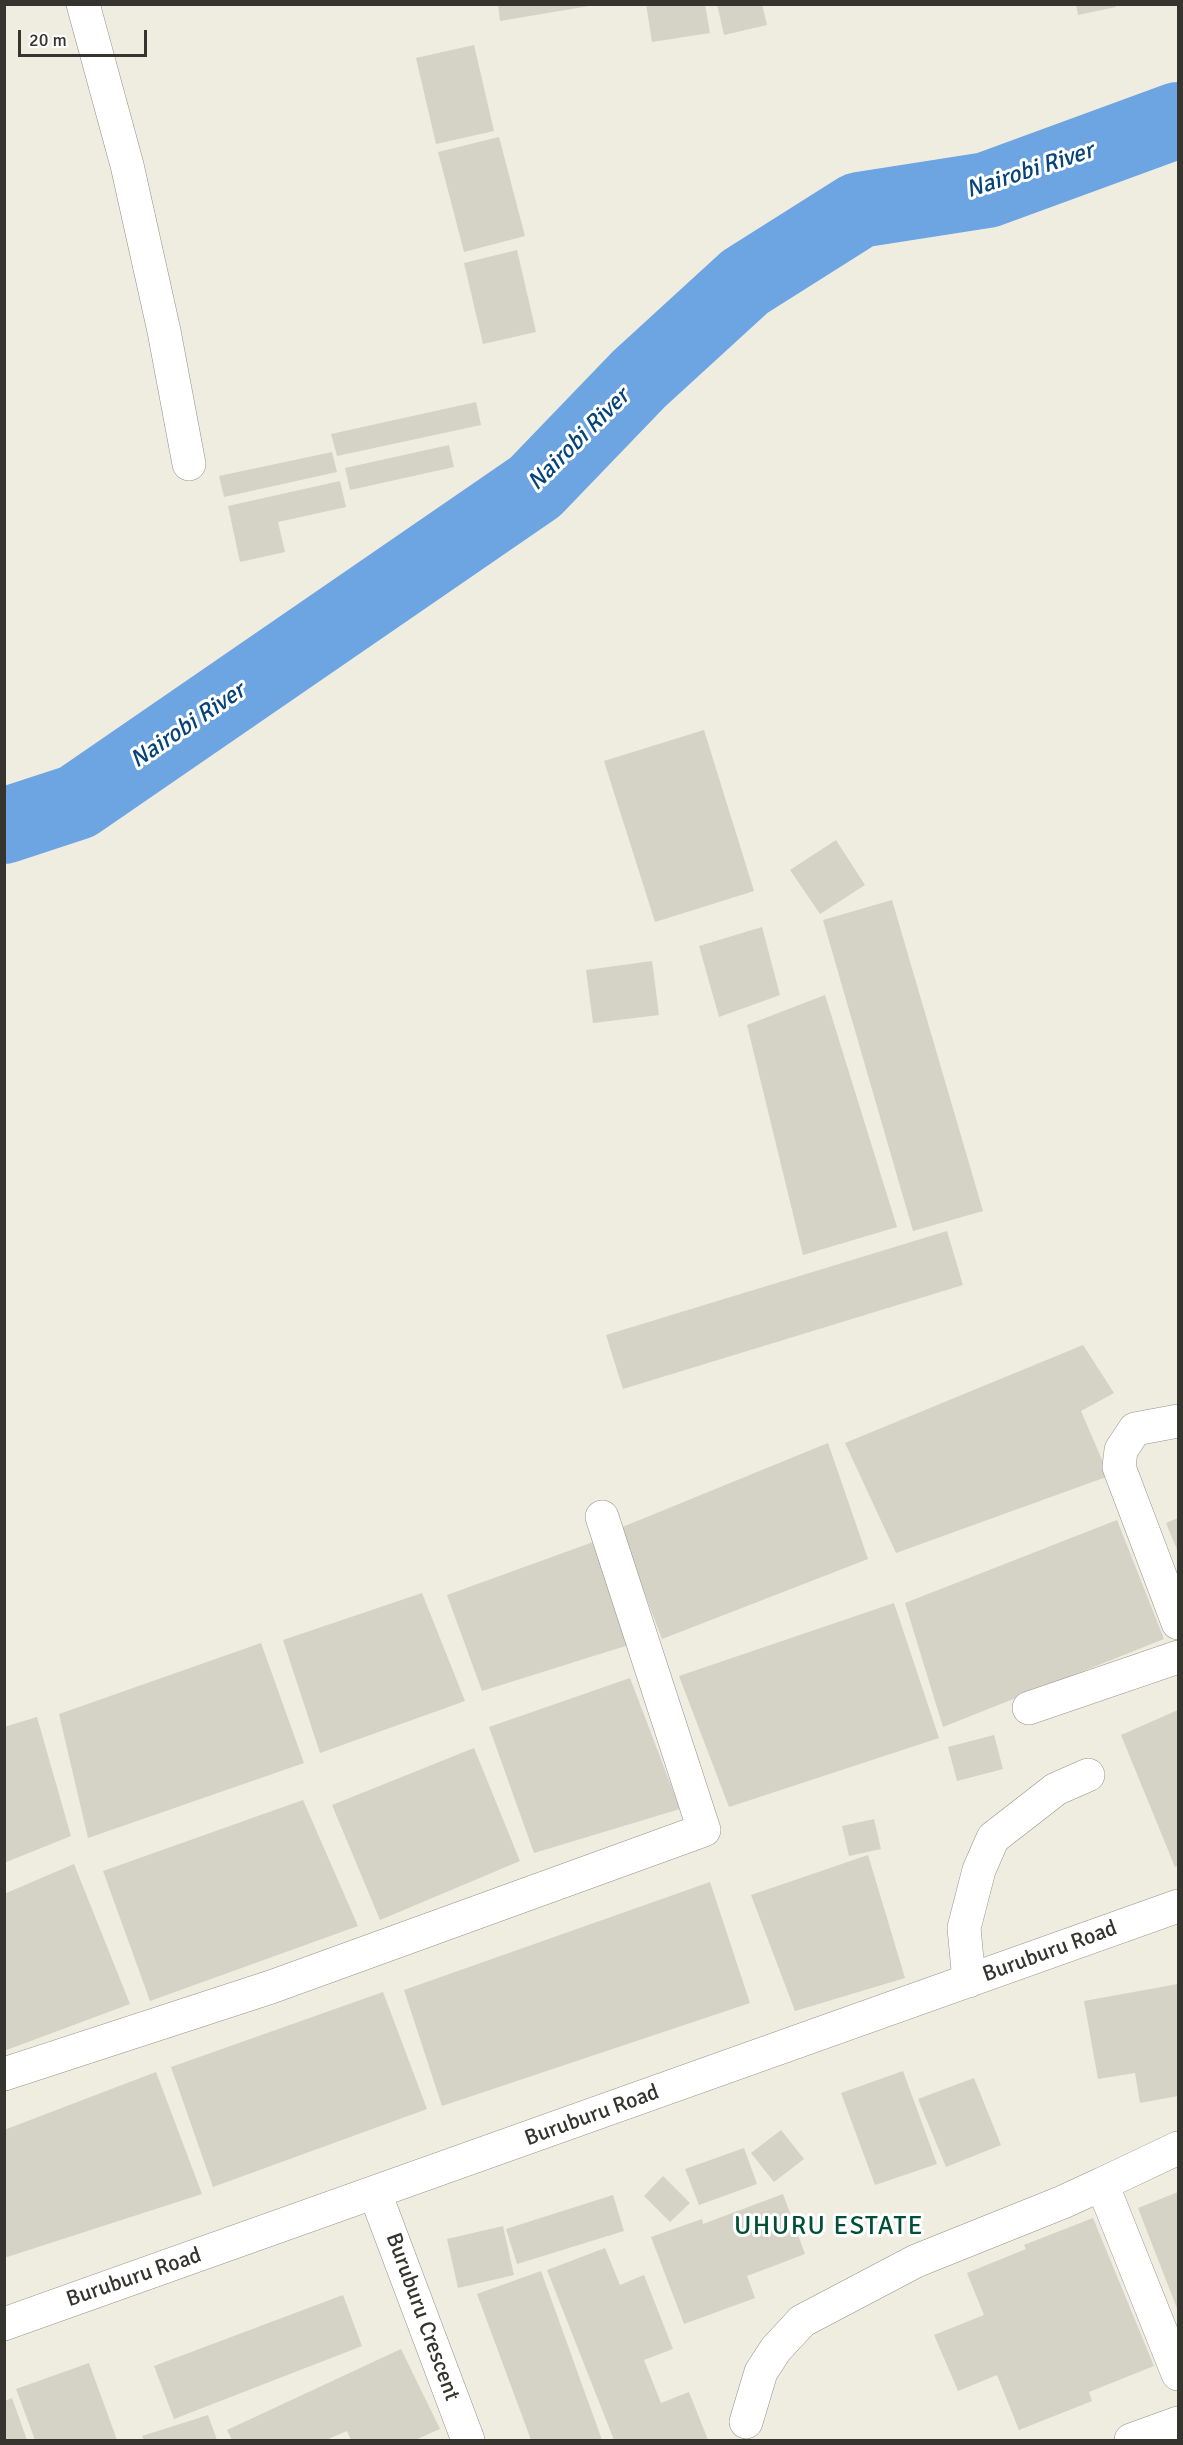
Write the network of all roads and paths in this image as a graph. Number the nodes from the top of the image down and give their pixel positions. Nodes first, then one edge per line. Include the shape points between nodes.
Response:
1 (83, 4) edge
2 (189, 464) dead end
3 (1179, 1421) edge
4 (602, 1517) dead end
5 (1179, 1623) edge
6 (1179, 1657) edge
7 (1029, 1708) dead end
8 (1088, 1775) dead end
9 (1179, 1906) edge
10 (969, 1981) junction
11 (4, 2074) edge
12 (1179, 2148) edge
13 (1102, 2184) junction
14 (375, 2193) junction
15 (4, 2324) edge
16 (1179, 2374) edge
17 (746, 2422) dead end
18 (1179, 2423) edge
19 (468, 2440) edge
20 (1131, 2440) edge

1 - 2 street via 130,176
3 - 5 street via 1135,1429 1121,1450 1119,1467
4 - 11 street via 704,1830 271,1987
6 - 7 street
8 - 10 street via 1056,1789 993,1838 979,1870 964,1928
9 - 10 street, Buruburu Road
10 - 14 street, Buruburu Road
12 - 13 street
13 - 16 street
13 - 17 street via 916,2260 802,2321 761,2372
14 - 15 street, Buruburu Road
14 - 19 street, Buruburu Crescent
18 - 20 street

